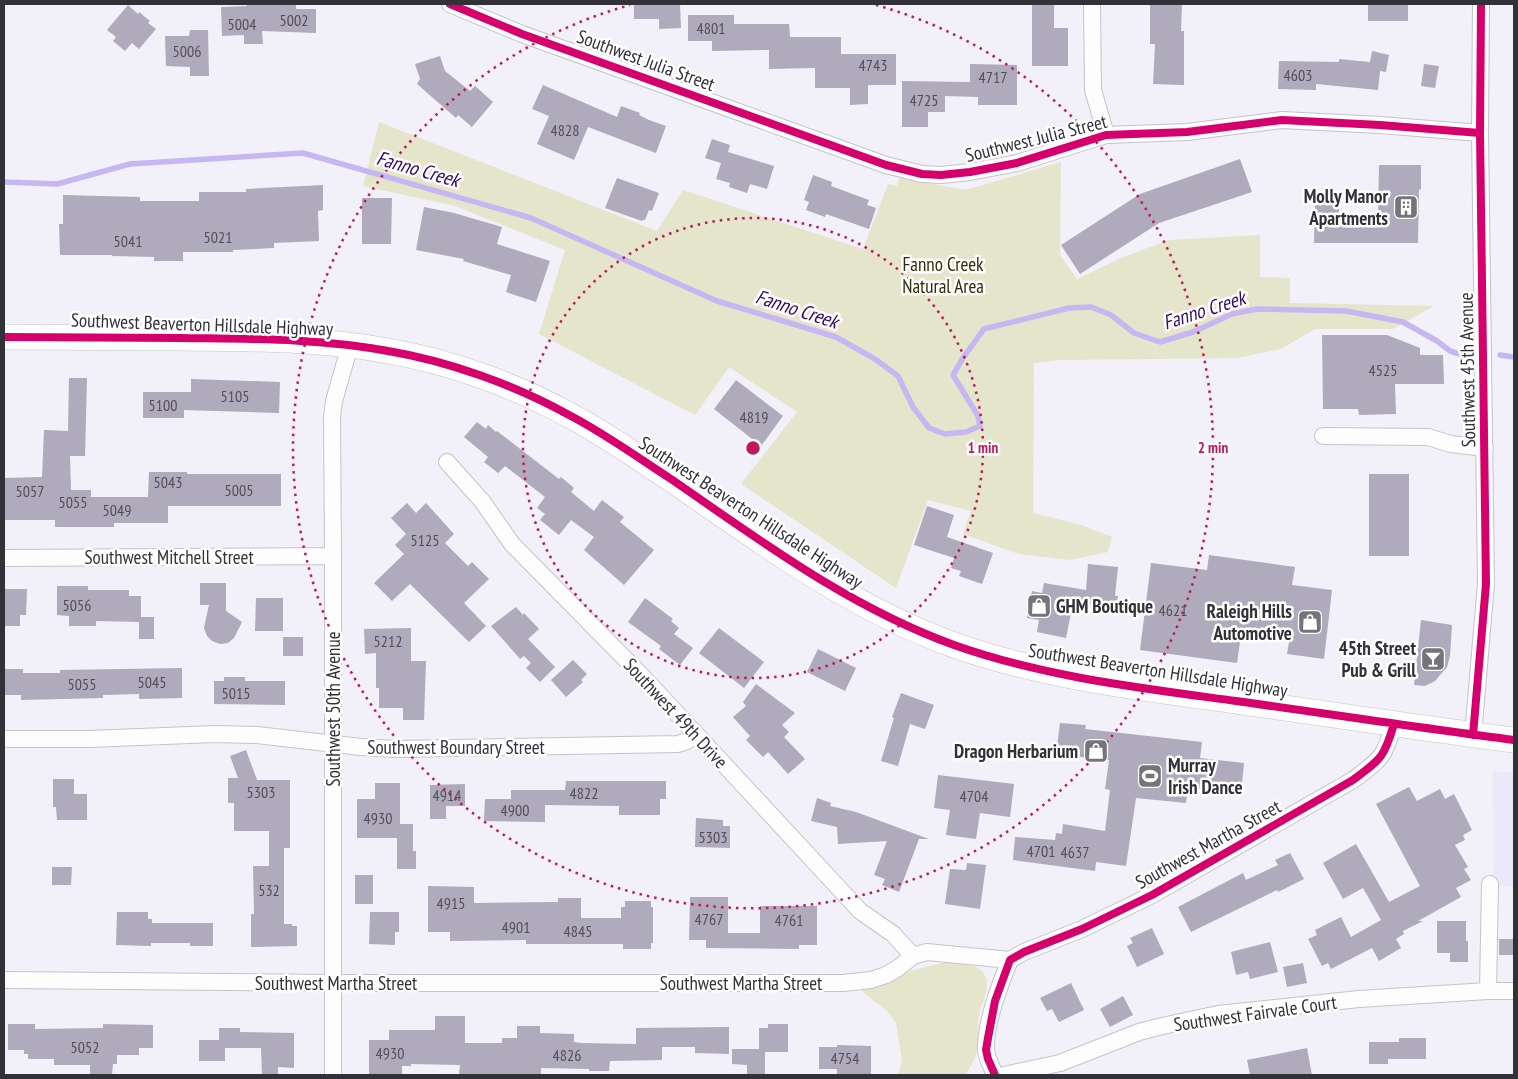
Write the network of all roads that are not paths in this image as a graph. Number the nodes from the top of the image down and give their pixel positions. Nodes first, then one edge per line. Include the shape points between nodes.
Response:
1 (450, 4) edge
2 (1092, 4) edge
3 (1481, 4) edge
4 (1480, 133) junction
5 (1106, 135) junction
6 (4, 337) edge
7 (350, 345) junction
8 (1323, 436) dead end
9 (1485, 448) junction
10 (447, 462) dead end
11 (333, 556) junction
12 (4, 558) edge
13 (1394, 724) junction
14 (696, 734) junction
15 (1473, 735) junction
16 (4, 738) edge
17 (1514, 740) edge
18 (333, 744) junction
19 (1490, 884) dead end
20 (913, 956) junction
21 (1010, 960) junction
22 (4, 980) edge
23 (333, 983) junction
24 (1488, 991) junction
25 (1514, 992) edge
26 (333, 1075) edge
27 (995, 1075) edge
28 (1004, 1075) edge

1 - 5 street, Southwest Julia Street via 522,34 906,171 941,175 994,169
2 - 5 street via 1093,90
3 - 4 street, Southwest 45th Avenue
4 - 5 street, Southwest Julia Street via 1300,120 1187,132
4 - 9 street, Southwest 45th Avenue
6 - 7 main road, Southwest Beaverton Hillsdale Highway via 230,339
7 - 11 street, Southwest 50th Avenue via 332,416
7 - 13 main road, Southwest Beaverton Hillsdale Highway via 402,353 442,364 508,387 568,414 818,579 904,625 953,645 1044,671
8 - 9 street via 1428,437 1451,444
9 - 15 street, Southwest 45th Avenue via 1486,584
10 - 14 street, Southwest 49th Drive via 482,501 512,544
11 - 12 street, Southwest Mitchell Street
11 - 18 street, Southwest 50th Avenue
13 - 15 main road, Southwest Beaverton Hillsdale Highway
13 - 21 street, Southwest Martha Street via 1382,757 1353,780 1152,895
14 - 18 street, Southwest Boundary Street via 687,741 671,744 395,749
14 - 20 street, Southwest 49th Drive via 860,911 893,934
15 - 17 main road, Southwest Beaverton Hillsdale Highway
16 - 18 street, Southwest Boundary Street via 224,734
18 - 23 street, Southwest 50th Avenue
19 - 24 street
20 - 21 street, Southwest Martha Street via 927,952
20 - 23 street, Southwest Martha Street via 886,975 843,983
21 - 27 street via 995,1000 986,1050
22 - 23 street, Southwest Martha Street
23 - 26 street, Southwest 50th Avenue
24 - 25 street, Southwest Fairvale Court
24 - 28 street, Southwest Fairvale Court via 1360,999 1218,1014 1145,1030 1060,1063

